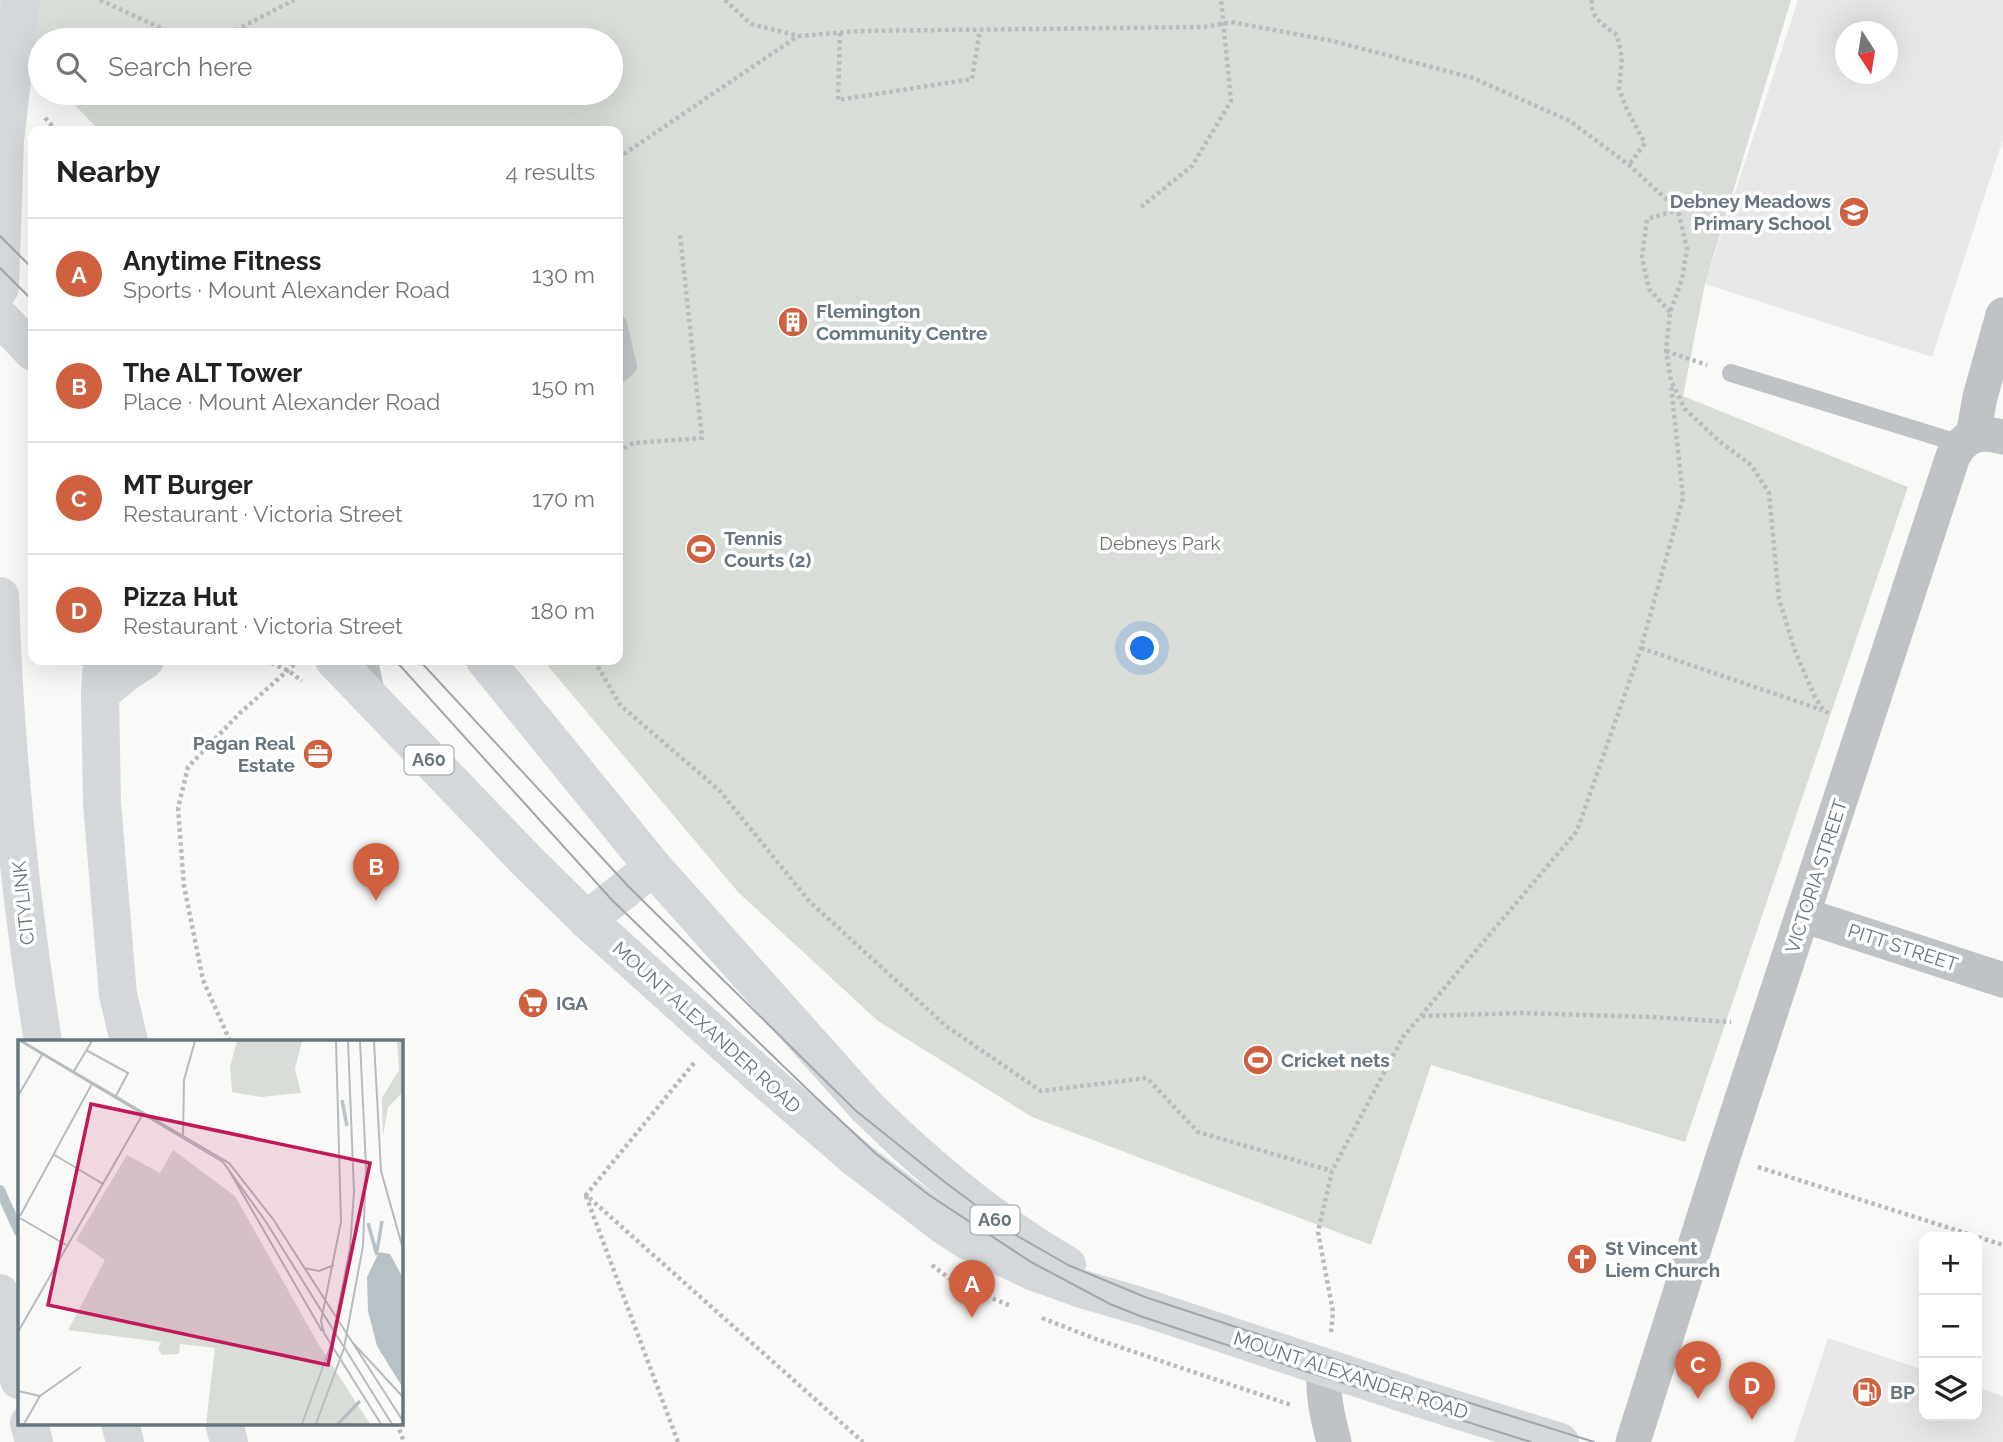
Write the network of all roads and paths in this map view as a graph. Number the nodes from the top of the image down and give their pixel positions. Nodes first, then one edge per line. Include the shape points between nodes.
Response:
1 (21, 0) edge
2 (100, 0) edge
3 (294, 0) edge
4 (725, 0) edge
5 (1221, 0) edge
6 (1592, 0) edge
7 (1224, 23) junction
8 (161, 28) edge
9 (241, 28) edge
10 (980, 30) junction
11 (840, 33) junction
12 (799, 36) junction
13 (0, 136) edge
14 (623, 155) edge
15 (28, 165) edge
16 (1629, 165) junction
17 (1140, 207) dead end
18 (1678, 210) junction
19 (680, 235) dead end
20 (0, 288) edge
21 (1670, 312) junction
22 (2003, 315) edge
23 (0, 317) edge
24 (623, 345) edge
25 (28, 347) edge
26 (1666, 351) junction
27 (623, 370) edge
28 (1731, 373) joint
29 (1671, 381) junction
30 (1979, 439) edge
31 (623, 450) edge
32 (0, 596) edge
33 (1641, 648) junction
34 (137, 665) edge
35 (276, 665) edge
36 (294, 665) edge
37 (339, 665) edge
38 (370, 665) edge
39 (489, 665) edge
40 (598, 665) edge
41 (289, 671) junction
42 (101, 677) edge
43 (378, 707) junction
44 (1823, 710) junction
45 (1863, 729) junction
46 (653, 867) junction
47 (1803, 915) junction
48 (587, 920) junction
49 (2001, 973) edge
50 (1421, 1016) junction
51 (1731, 1022) dead end
52 (43, 1040) edge
53 (129, 1040) edge
54 (230, 1040) edge
55 (696, 1059) dead end
56 (1723, 1157) junction
57 (1332, 1171) junction
58 (586, 1195) junction
59 (2003, 1245) edge
60 (0, 1293) edge
61 (1330, 1304) dead end
62 (1143, 1307) junction
63 (1325, 1367) junction
64 (18, 1375) edge
65 (29, 1424) edge
66 (120, 1424) edge
67 (224, 1424) edge
68 (397, 1424) edge
69 (34, 1442) edge
70 (125, 1442) edge
71 (229, 1442) edge
72 (404, 1442) edge
73 (678, 1442) edge
74 (863, 1442) edge
75 (1334, 1442) edge
76 (1560, 1442) edge
77 (1633, 1442) edge

1 - 20 main road via 5,141
2 - 8 path
3 - 9 path
4 - 12 path via 751,24
5 - 7 path
6 - 16 path via 1598,21 1617,35 1622,58 1619,89 1645,143
7 - 10 path
7 - 16 path via 1333,41 1473,78 1570,121
7 - 17 path via 1231,101 1192,166
10 - 11 path
10 - 11 path via 972,79 838,100
11 - 12 path
12 - 14 path
13 - 15 main road
16 - 18 path
18 - 21 path via 1688,248
18 - 21 path via 1647,219 1642,257 1649,289
19 - 31 path via 702,438 633,443
21 - 26 path
22 - 30 street, VICTORIA STREET via 1980,397
23 - 25 main road
24 - 27 lane via 628,366
26 - 28 path
26 - 29 path
28 - 30 lane
29 - 33 path via 1683,498
29 - 44 path via 1685,409 1751,465 1769,493 1779,600 1795,651
30 - 45 street, VICTORIA STREET via 1952,456
32 - 52 main road, CITYLINK via 16,835
33 - 44 path
33 - 50 path via 1577,831
34 - 42 main road via 125,673
35 - 41 path
36 - 41 path
37 - 43 main road, MOUNT ALEXANDER ROAD / A60
38 - 43 lane
39 - 46 main road, MOUNT ALEXANDER ROAD / A60
40 - 57 path via 620,705 719,790 810,902 946,1026 1041,1091 1147,1078 1198,1132
41 - 54 path via 188,766 178,808 184,886 203,980
42 - 53 main road via 102,803 118,995
43 - 48 main road, MOUNT ALEXANDER ROAD / A60
44 - 45 path
45 - 47 street, VICTORIA STREET
46 - 48 main road
46 - 62 main road, MOUNT ALEXANDER ROAD / A60 via 902,1142 998,1222
47 - 49 street, PITT STREET
47 - 56 street, VICTORIA STREET
48 - 62 main road, MOUNT ALEXANDER ROAD / A60 via 858,1160 942,1224 1032,1271
50 - 51 path via 1521,1013
50 - 57 path via 1403,1037
55 - 58 path
56 - 59 path
56 - 77 street, VICTORIA STREET
57 - 61 path via 1318,1232
58 - 73 path
58 - 74 path
60 - 64 main road
62 - 63 main road, MOUNT ALEXANDER ROAD / A60
63 - 75 street
63 - 76 main road, MOUNT ALEXANDER ROAD / A60
65 - 69 main road
66 - 70 main road
67 - 71 main road
68 - 72 path

